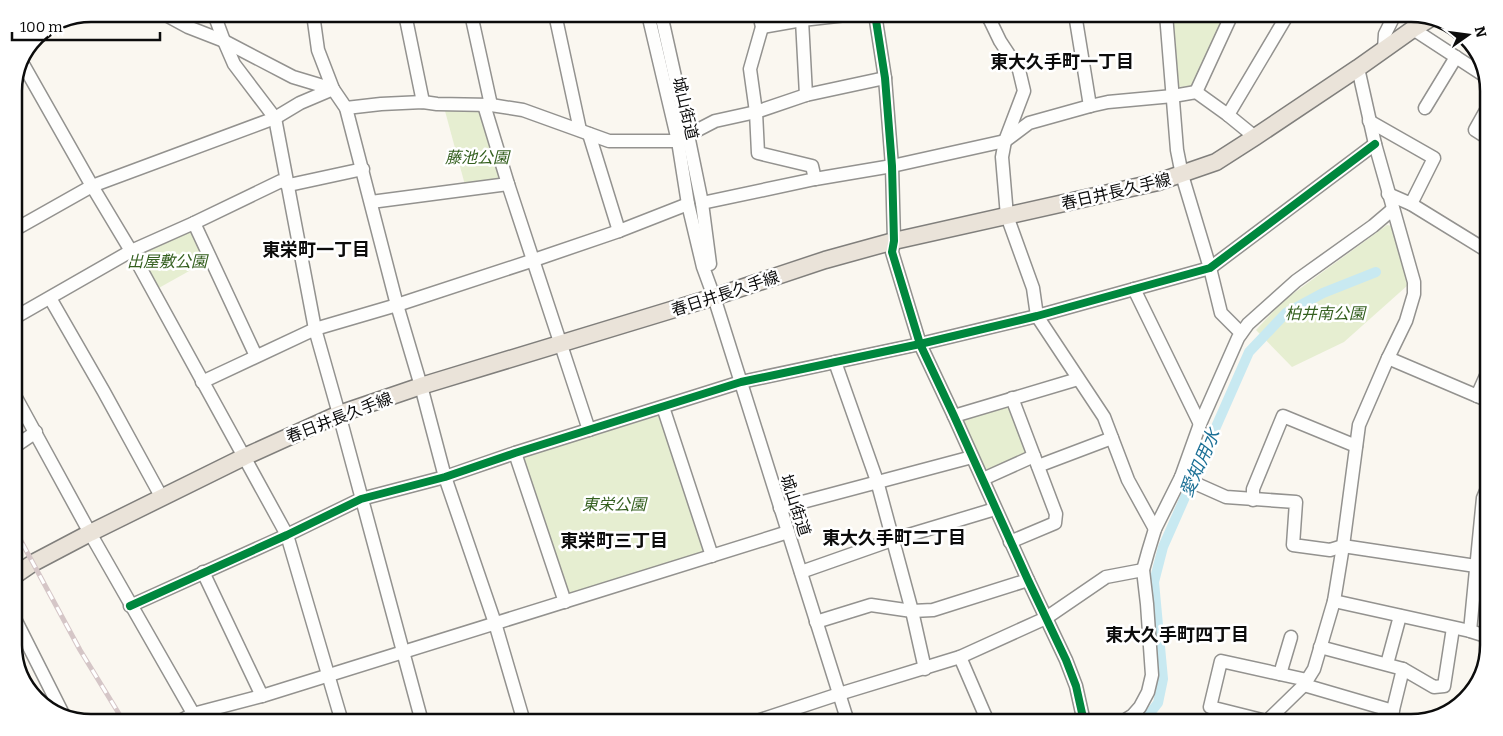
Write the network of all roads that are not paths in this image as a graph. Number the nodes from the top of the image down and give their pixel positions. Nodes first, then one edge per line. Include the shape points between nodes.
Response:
1 (179, 22) edge
2 (217, 22) edge
3 (313, 22) edge
4 (406, 22) edge
5 (472, 22) edge
6 (557, 22) edge
7 (650, 22) edge
8 (662, 22) edge
9 (761, 22) edge
10 (791, 22) edge
11 (802, 22) edge
12 (876, 22) edge
13 (991, 22) edge
14 (1076, 22) edge
15 (1167, 22) edge
16 (1228, 22) edge
17 (1283, 22) edge
18 (1391, 22) edge
19 (1422, 23) edge
20 (762, 27) junction
21 (1413, 29) junction
22 (224, 41) junction
23 (1443, 48) edge
24 (1384, 49) junction
25 (1454, 60) edge
26 (1462, 60) edge
27 (1358, 68) junction
28 (26, 70) edge
29 (1477, 71) edge
30 (885, 78) junction
31 (333, 89) junction
32 (1196, 92) junction
33 (806, 95) junction
34 (1173, 96) junction
35 (423, 102) junction
36 (488, 105) junction
37 (1090, 106) junction
38 (346, 108) junction
39 (1425, 108) dead end
40 (756, 112) junction
41 (1228, 115) junction
42 (275, 118) junction
43 (1369, 121) junction
44 (1480, 121) edge
45 (584, 132) junction
46 (1480, 133) edge
47 (1255, 137) junction
48 (683, 138) junction
49 (1005, 141) junction
50 (1375, 144) junction
51 (892, 166) junction
52 (362, 169) junction
53 (1182, 175) junction
54 (815, 179) junction
55 (508, 184) junction
56 (289, 185) junction
57 (92, 186) junction
58 (1388, 194) junction
59 (371, 202) junction
60 (702, 203) junction
61 (688, 204) junction
62 (1411, 204) junction
63 (1393, 209) junction
64 (1007, 216) junction
65 (194, 224) junction
66 (23, 225) edge
67 (619, 231) junction
68 (894, 241) junction
69 (1480, 246) edge
70 (131, 251) junction
71 (534, 260) junction
72 (1210, 268) junction
73 (1134, 289) junction
74 (714, 297) junction
75 (50, 298) junction
76 (397, 305) junction
77 (23, 313) edge
78 (1037, 316) junction
79 (315, 329) junction
80 (1241, 333) junction
81 (561, 344) junction
82 (920, 344) junction
83 (256, 356) junction
84 (1388, 358) junction
85 (835, 362) junction
86 (1078, 379) junction
87 (202, 382) junction
88 (741, 382) junction
89 (421, 386) junction
90 (1012, 398) junction
91 (1480, 398) edge
92 (664, 407) junction
93 (23, 410) edge
94 (339, 414) junction
95 (954, 416) junction
96 (1200, 424) junction
97 (589, 430) junction
98 (36, 432) junction
99 (1112, 438) junction
100 (23, 441) edge
101 (1356, 446) junction
102 (515, 453) junction
103 (972, 456) junction
104 (244, 457) junction
105 (1036, 461) junction
106 (445, 477) junction
107 (1181, 477) junction
108 (983, 479) junction
109 (877, 481) junction
110 (162, 498) junction
111 (361, 499) junction
112 (1253, 500) junction
113 (780, 508) junction
114 (995, 508) junction
115 (1480, 528) edge
116 (1155, 530) junction
117 (788, 532) junction
118 (90, 533) junction
119 (287, 535) junction
120 (892, 540) junction
121 (1010, 542) junction
122 (1343, 546) junction
123 (712, 556) junction
124 (1476, 567) junction
125 (1480, 567) edge
126 (23, 570) edge
127 (1143, 570) junction
128 (203, 572) junction
129 (801, 572) junction
130 (1028, 580) junction
131 (1334, 601) junction
132 (565, 602) junction
133 (130, 606) junction
134 (912, 611) junction
135 (1400, 616) junction
136 (1046, 618) junction
137 (816, 622) junction
138 (495, 623) junction
139 (1453, 628) junction
140 (1470, 632) junction
141 (23, 635) edge
142 (1480, 635) edge
143 (1291, 637) dead end
144 (1320, 647) junction
145 (403, 652) junction
146 (960, 657) junction
147 (1387, 664) junction
148 (925, 669) junction
149 (1403, 669) junction
150 (1280, 674) junction
151 (328, 676) junction
152 (1306, 682) junction
153 (839, 694) junction
154 (262, 696) junction
155 (58, 705) edge
156 (193, 714) edge
157 (207, 714) edge
158 (340, 714) edge
159 (420, 714) edge
160 (522, 714) edge
161 (778, 714) edge
162 (845, 714) edge
163 (985, 714) edge
164 (1082, 714) edge
165 (1134, 714) edge
166 (1237, 714) edge
167 (1276, 714) edge
168 (1386, 714) edge
169 (1392, 714) edge

1 - 22 street
2 - 22 street
3 - 31 street via 318,50
4 - 35 street
5 - 36 street
6 - 45 street
7 - 48 street, 城山街道
8 - 48 street, 城山街道
9 - 20 street
10 - 20 street
11 - 33 street
12 - 30 street
13 - 49 street via 1019,70 1024,91
14 - 37 street
15 - 34 street
16 - 32 street
17 - 41 street
18 - 24 street via 1385,34
19 - 21 main road, 春日井長久手線
20 - 40 street via 750,69
21 - 23 street
21 - 24 main road, 春日井長久手線
22 - 31 street via 292,77
22 - 42 street via 234,64
24 - 27 main road, 春日井長久手線
25 - 39 street
26 - 29 street
27 - 43 street
27 - 47 main road, 春日井長久手線
28 - 57 street
30 - 33 street
30 - 51 street
31 - 38 street
31 - 42 street
32 - 34 street
32 - 41 street
33 - 40 street
34 - 37 street
34 - 53 street
35 - 36 street
35 - 38 street
36 - 45 street via 523,110
36 - 55 street
37 - 49 street via 1029,123
38 - 52 street
40 - 48 street via 715,121
40 - 54 street via 758,153 812,166
41 - 47 street
42 - 56 street
42 - 57 street
43 - 50 street
43 - 62 street via 1434,158
44 - 46 street via 1475,130
45 - 48 street via 609,141
45 - 67 street
47 - 53 main road, 春日井長久手線 via 1216,162
48 - 60 street, 城山街道
48 - 61 street, 城山街道
49 - 51 street
49 - 64 street via 1002,157
50 - 58 street
50 - 72 street
51 - 54 street
51 - 68 street
52 - 56 street
52 - 59 street
53 - 64 main road, 春日井長久手線
53 - 72 street
54 - 60 street
55 - 59 street
55 - 71 street
56 - 65 street via 282,182
56 - 79 street
57 - 66 street
57 - 70 street
58 - 62 street
58 - 63 street
59 - 76 street
60 - 74 street, 城山街道
61 - 67 street
61 - 74 street, 城山街道 via 703,267
62 - 69 street
63 - 80 street via 1296,281
63 - 84 street via 1414,282 1414,294 1406,321
64 - 68 main road, 春日井長久手線
64 - 78 street via 1033,288
65 - 70 street
65 - 83 street
67 - 71 street
68 - 74 main road, 春日井長久手線 via 824,260
68 - 82 street via 892,252
70 - 75 street
70 - 87 street
71 - 76 street
71 - 81 street
72 - 73 street
72 - 80 street via 1221,313
73 - 78 street
73 - 96 street
74 - 81 main road, 春日井長久手線
74 - 88 street, 城山街道
75 - 77 street
75 - 110 street
76 - 79 street
76 - 89 street
78 - 82 street
78 - 86 street
79 - 83 street
79 - 94 street
80 - 96 street
81 - 89 main road, 春日井長久手線
81 - 97 street
82 - 85 street
82 - 95 street
83 - 87 street
84 - 91 street
84 - 101 street via 1359,425
85 - 88 street
85 - 109 street
86 - 90 street
86 - 99 street via 1104,417
87 - 104 street
88 - 92 street
88 - 113 street, 城山街道
89 - 94 main road, 春日井長久手線
89 - 106 street
90 - 95 street
90 - 105 street
92 - 97 street
92 - 123 street
93 - 98 street
94 - 104 main road, 春日井長久手線
94 - 111 street
95 - 103 street
96 - 107 street
97 - 102 street
98 - 100 street
98 - 118 street
99 - 105 street
99 - 116 street via 1128,480
101 - 112 street via 1283,416 1253,489
101 - 122 street
102 - 106 street
102 - 132 street
103 - 108 street
103 - 109 street
104 - 110 main road, 春日井長久手線
104 - 119 street
105 - 108 street
105 - 121 street via 1056,514 1055,523
106 - 111 street
106 - 138 street
107 - 112 street via 1226,497
107 - 116 street
108 - 114 street
109 - 113 street
109 - 120 street
110 - 118 main road, 春日井長久手線
111 - 119 street
111 - 145 street
112 - 122 street via 1296,502 1293,544 1330,550
113 - 117 street, 城山街道
114 - 120 street
114 - 121 street
115 - 124 street
116 - 127 street
117 - 123 street
117 - 129 street, 城山街道
118 - 126 main road, 春日井長久手線
118 - 133 street
119 - 128 street
119 - 151 street
120 - 129 street
120 - 134 street
121 - 130 street
122 - 124 street
122 - 131 street
123 - 132 street
124 - 125 street
124 - 140 street
127 - 136 street via 1106,577
127 - 165 street via 1152,675 1148,692
128 - 133 street
128 - 154 street
129 - 137 street, 城山街道
130 - 134 street via 933,610
130 - 136 street
131 - 135 street
131 - 144 street
132 - 138 street
133 - 156 street
134 - 137 street via 871,604
134 - 148 street
135 - 139 street
135 - 147 street
136 - 146 street
136 - 164 street via 1076,686
137 - 153 street, 城山街道
138 - 145 street
138 - 160 street
139 - 140 street
139 - 149 street via 1444,686 1434,687
140 - 142 street
141 - 155 street
143 - 150 street
144 - 147 street
144 - 152 street via 1314,670
145 - 151 street
145 - 159 street
146 - 148 street
146 - 163 street
147 - 149 street
148 - 153 street
149 - 169 street
150 - 152 street
150 - 166 street via 1221,661 1210,707
151 - 154 street
151 - 158 street
152 - 167 street
152 - 168 street
153 - 161 street
153 - 162 street, 城山街道
154 - 157 street

